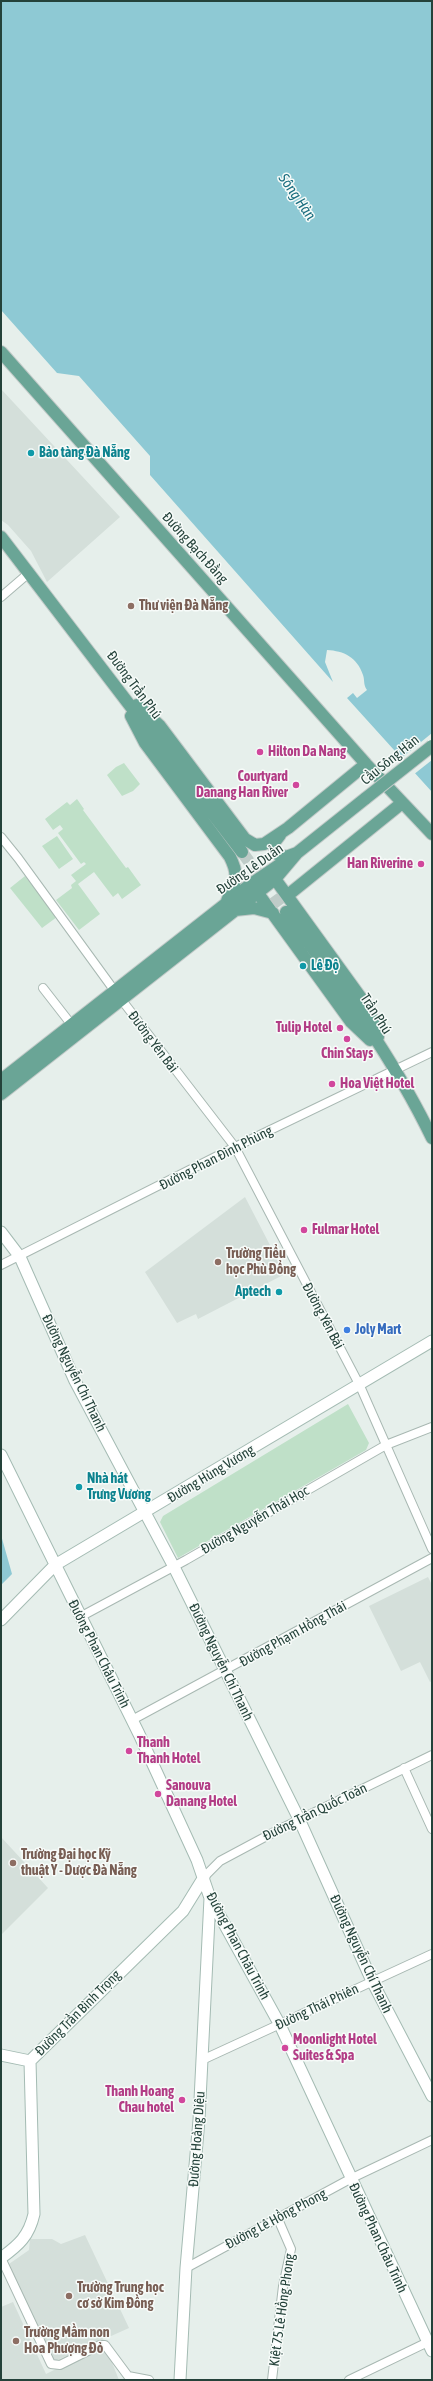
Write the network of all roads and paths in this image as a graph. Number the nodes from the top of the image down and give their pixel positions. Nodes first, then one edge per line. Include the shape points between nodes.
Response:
1 (1, 352) edge
2 (1, 537) edge
3 (30, 572) junction
4 (1, 597) edge
5 (113, 683) junction
6 (432, 746) edge
7 (366, 764) junction
8 (402, 803) junction
9 (288, 828) junction
10 (432, 834) edge
11 (1, 838) edge
12 (242, 852) tunnel mouth
13 (297, 853) junction
14 (275, 879) junction
15 (257, 892) junction
16 (288, 895) junction
17 (228, 908) junction
18 (286, 912) tunnel mouth
19 (273, 913) junction
20 (43, 988) dead end
21 (118, 995) junction
22 (71, 1024) junction
23 (432, 1052) edge
24 (384, 1054) junction
25 (395, 1071) junction
26 (1, 1080) edge
27 (1, 1094) edge
28 (432, 1138) edge
29 (235, 1147) junction
30 (1, 1232) edge
31 (20, 1257) junction
32 (1, 1265) edge
33 (432, 1341) edge
34 (360, 1386) junction
35 (432, 1427) edge
36 (386, 1445) junction
37 (1, 1455) edge
38 (146, 1512) junction
39 (432, 1549) edge
40 (432, 1558) edge
41 (55, 1565) junction
42 (174, 1567) junction
43 (80, 1617) junction
44 (1, 1620) edge
45 (224, 1671) junction
46 (132, 1720) junction
47 (432, 1755) edge
48 (404, 1768) junction
49 (299, 1819) junction
50 (432, 1829) edge
51 (204, 1878) junction
52 (210, 1898) junction
53 (228, 1927) junction
54 (209, 1931) junction
55 (432, 1954) edge
56 (372, 1981) junction
57 (280, 2025) junction
58 (1, 2056) edge
59 (202, 2060) junction
60 (30, 2061) junction
61 (432, 2096) edge
62 (432, 2140) edge
63 (350, 2179) junction
64 (278, 2219) junction
65 (1, 2258) edge
66 (186, 2268) junction
67 (430, 2344) edge
68 (149, 2380) edge
69 (180, 2380) edge
70 (272, 2380) edge
71 (349, 2380) edge

1 - 7 main road, Đường Bạch Đằng
2 - 3 main road, Đường Trần Phú
3 - 4 street
3 - 5 main road, Đường Trần Phú
5 - 9 main road via 160,726 250,843 264,844
5 - 12 main road, Đường Trần Phú
5 - 17 main road via 145,742 236,869
6 - 13 main road, Cầu Sông Hàn, bridge
7 - 8 main road, Đường Bạch Đằng
7 - 9 main road
8 - 10 main road, Đường Bạch Đằng
8 - 16 main road
9 - 13 main road via 276,838 273,848 281,857
11 - 21 street, Đường Yên Bái via 23,864
13 - 14 main road, Đường Lê Duẩn
13 - 17 main road, Đường Lê Duẩn via 269,870
14 - 15 main road, Đường Lê Duẩn
14 - 16 main road
15 - 17 main road, Đường Lê Duẩn
15 - 19 main road
16 - 24 main road via 369,1009
17 - 19 main road via 263,909
17 - 21 main road, Đường Lê Duẩn
18 - 24 main road, Trần Phú via 344,992
19 - 24 main road via 351,1022
20 - 22 street
21 - 22 main road, Đường Lê Duẩn
21 - 27 main road, Đường Lê Duẩn
21 - 29 street, Đường Yên Bái
22 - 26 main road, Đường Lê Duẩn
23 - 25 street, Đường Phan Đình Phùng
24 - 25 main road, Trần Phú
25 - 28 main road, Trần Phú
25 - 29 street, Đường Phan Đình Phùng
29 - 31 street, Đường Phan Đình Phùng
29 - 34 street, Đường Yên Bái
30 - 31 street, Đường Nguyễn Chí Thanh
31 - 32 street, Đường Phan Đình Phùng
31 - 38 street, Đường Nguyễn Chí Thanh via 75,1381
33 - 34 street, Đường Hùng Vương
34 - 36 street, Đường Yên Bái
34 - 38 street, Đường Hùng Vương
35 - 36 street, Đường Nguyễn Thái Học
36 - 39 street, Đường Yên Bái
36 - 42 street, Đường Nguyễn Thái Học
37 - 41 street, Đường Phan Châu Trinh
38 - 41 street, Đường Hùng Vương
38 - 42 street, Đường Nguyễn Chí Thanh
40 - 45 street, Đường Phạm Hồng Thái
41 - 43 street, Đường Phan Châu Trinh
41 - 44 street, Đường Hùng Vương
42 - 43 street, Đường Nguyễn Thái Học
42 - 45 street, Đường Nguyễn Chí Thanh
43 - 46 street, Đường Phan Châu Trinh
45 - 46 street, Đường Phạm Hồng Thái
45 - 49 street, Đường Nguyễn Chí Thanh
46 - 51 street, Đường Phan Châu Trinh
47 - 48 street, Đường Trần Quốc Toản
48 - 49 street, Đường Trần Quốc Toản
48 - 50 street
49 - 51 street, Đường Trần Quốc Toản via 220,1861
49 - 56 street, Đường Nguyễn Chí Thanh
51 - 52 street, Đường Phan Châu Trinh
51 - 60 street, Đường Trần Bình Trọng via 183,1910
52 - 53 street, Đường Phan Châu Trinh
52 - 54 street, Đường Hoàng Diệu
53 - 54 street
53 - 57 street, Đường Phan Châu Trinh
54 - 59 street, Đường Hoàng Diệu
55 - 56 street, Đường Thái Phiên
56 - 57 street, Đường Thái Phiên
56 - 61 street, Đường Nguyễn Chí Thanh
57 - 59 street, Đường Thái Phiên
57 - 63 street, Đường Phan Châu Trinh
58 - 60 street
59 - 66 street, Đường Hoàng Diệu
60 - 65 street, Đường Trần Bình Trọng via 34,2214 31,2227 17,2246
62 - 63 street, Đường Lê Hồng Phong
63 - 64 street, Đường Lê Hồng Phong
63 - 67 street, Đường Phan Châu Trinh
64 - 66 street, Đường Lê Hồng Phong
64 - 70 street, Kiệt 75 Lê Hồng Phong via 291,2249 283,2286
65 - 68 street via 51,2364 60,2365 100,2345 105,2345 128,2376
66 - 69 street, Đường Hoàng Diệu
67 - 71 street

